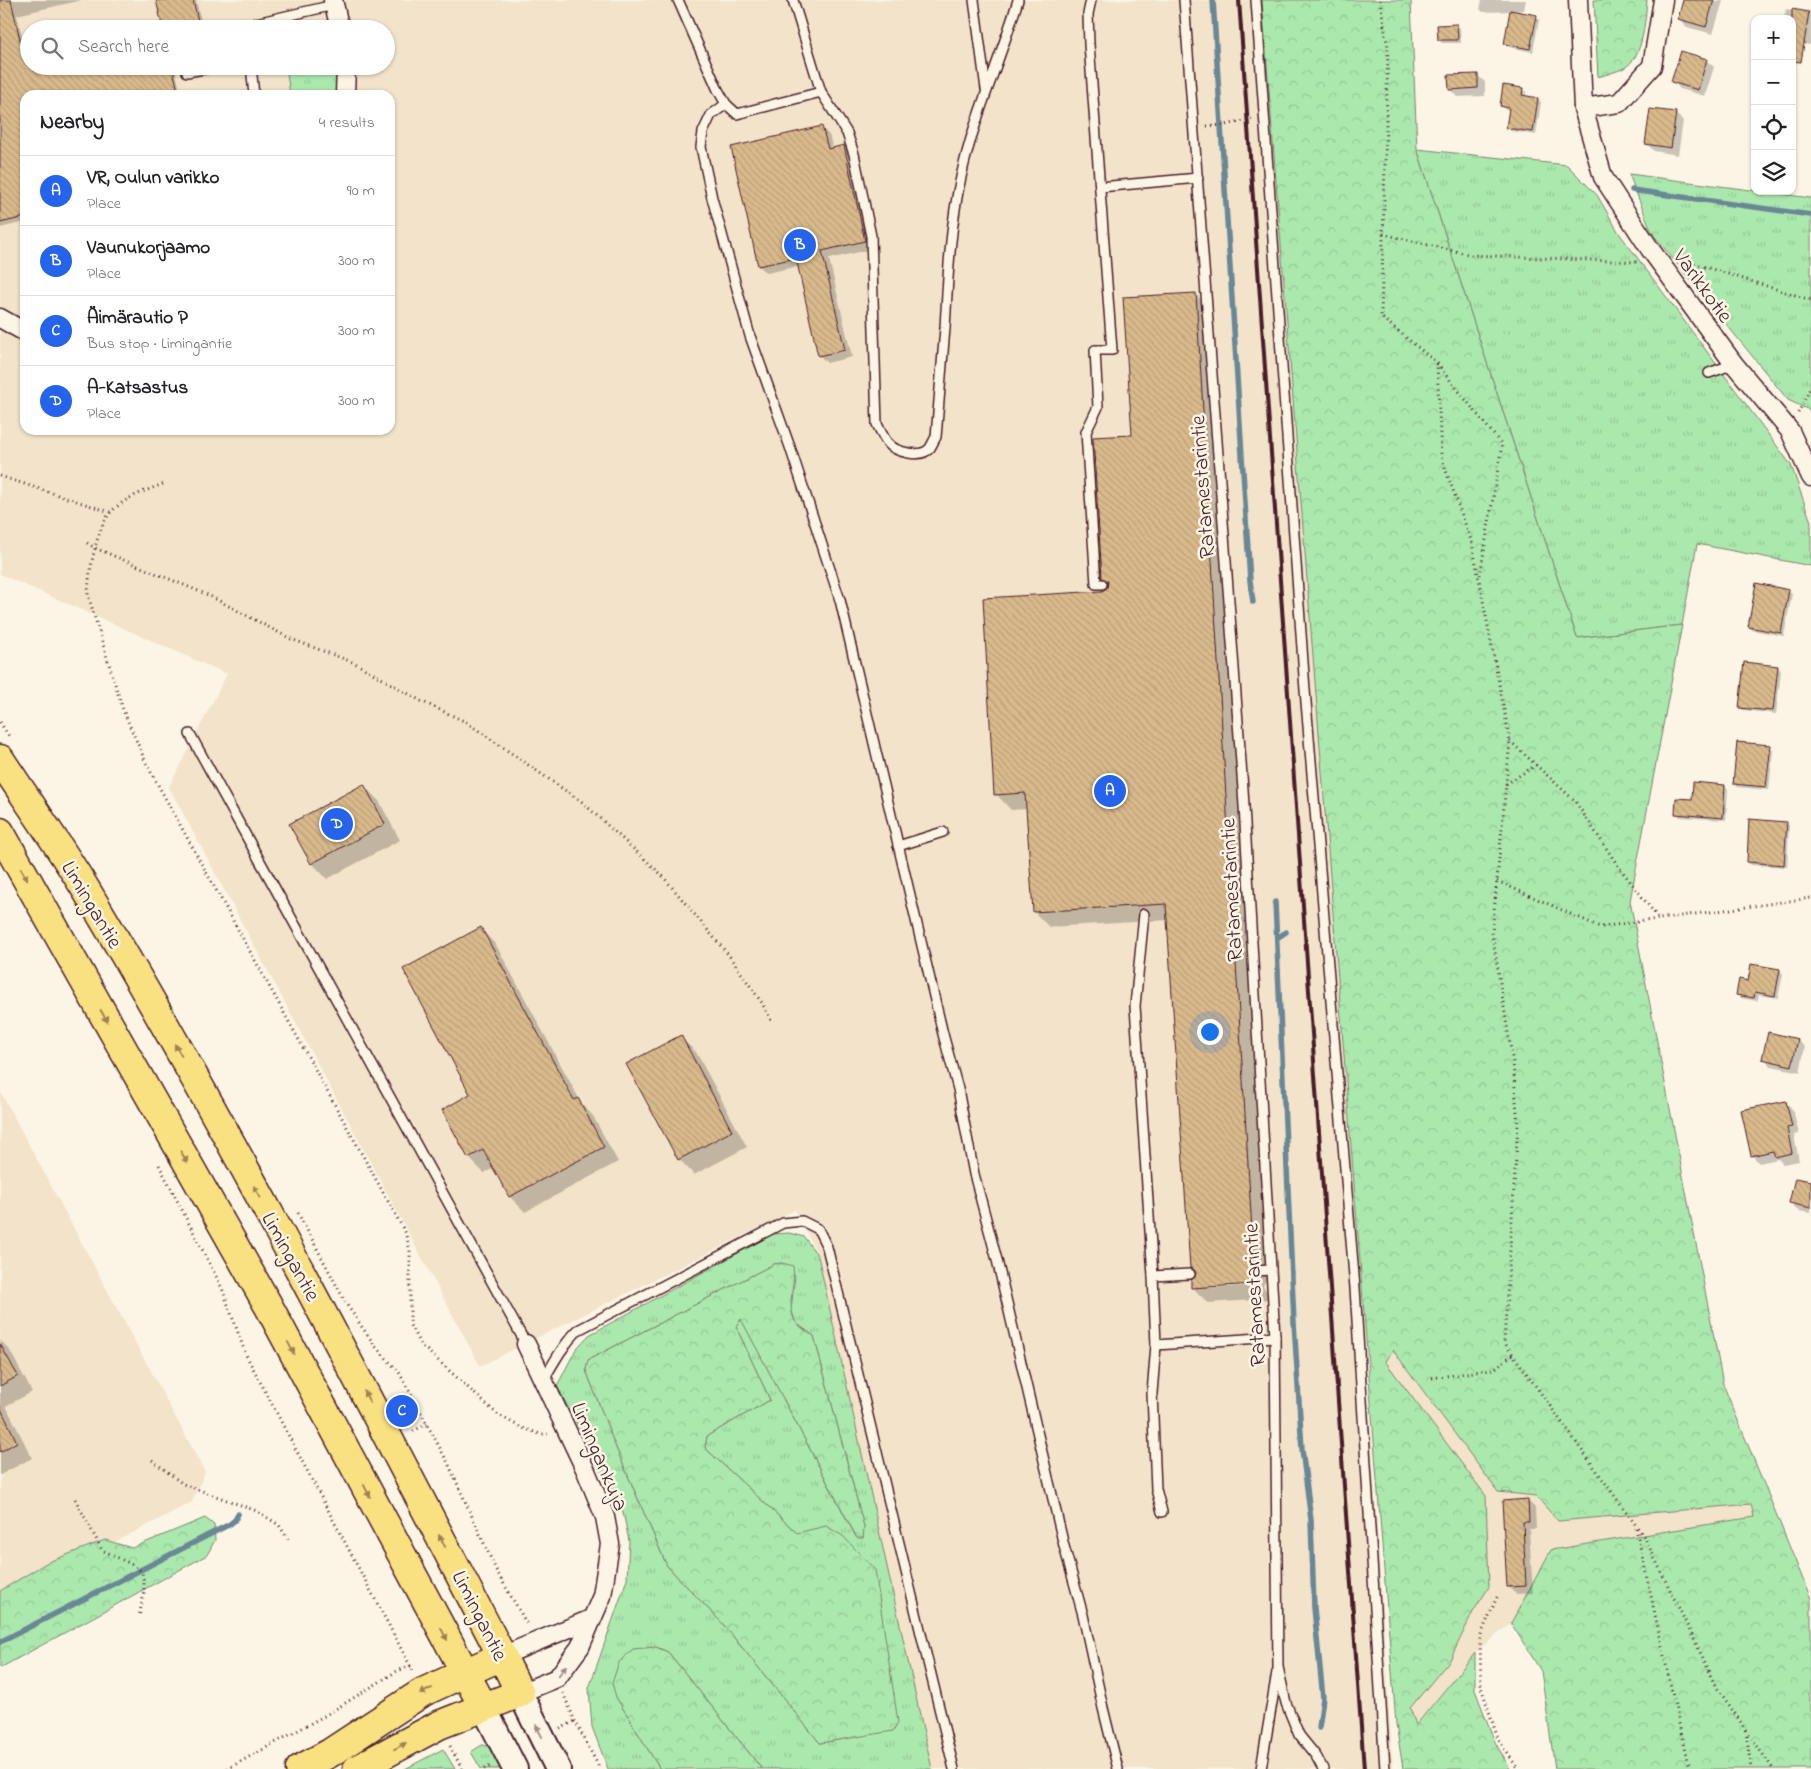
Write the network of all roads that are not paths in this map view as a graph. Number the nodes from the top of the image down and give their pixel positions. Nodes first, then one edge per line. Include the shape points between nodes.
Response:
1 (678, 0) edge
2 (793, 0) edge
3 (974, 0) edge
4 (1018, 0) edge
5 (1091, 0) edge
6 (1184, 0) edge
7 (1256, 0) edge
8 (1578, 0) edge
9 (1663, 0) edge
10 (334, 2) edge
11 (267, 20) edge
12 (338, 20) edge
13 (252, 75) edge
14 (346, 75) edge
15 (253, 90) edge
16 (345, 90) edge
17 (821, 92) junction
18 (987, 92) junction
19 (726, 104) junction
20 (1584, 108) junction
21 (1198, 178) junction
22 (1100, 187) junction
23 (1206, 299) junction
24 (1196, 300) dead end
25 (3, 323) edge
26 (20, 330) edge
27 (1734, 364) junction
28 (1709, 373) dead end
29 (1811, 477) edge
30 (1102, 584) dead end
31 (190, 734) dead end
32 (0, 759) edge
33 (0, 832) edge
34 (943, 832) dead end
35 (898, 846) junction
36 (1144, 914) dead end
37 (1271, 1270) junction
38 (1254, 1271) dead end
39 (1190, 1274) dead end
40 (1153, 1276) junction
41 (1275, 1337) junction
42 (526, 1344) joint
43 (1156, 1346) junction
44 (543, 1382) junction
45 (1162, 1512) dead end
46 (591, 1619) junction
47 (502, 1656) junction
48 (1278, 1667) junction
49 (465, 1673) junction
50 (520, 1693) junction
51 (484, 1708) junction
52 (300, 1769) edge
53 (358, 1769) edge
54 (515, 1769) edge
55 (558, 1769) edge
56 (954, 1769) edge
57 (1118, 1769) edge
58 (1261, 1769) edge
59 (1323, 1769) edge
60 (1385, 1769) edge

1 - 19 lane
2 - 17 lane
3 - 18 lane
4 - 18 lane
5 - 22 lane via 1089,44
6 - 21 lane, Ratamestarintie
7 - 60 lane via 1354,1288
8 - 20 street, Varikkotie
9 - 20 street via 1652,66 1619,102
10 - 11 lane
10 - 12 street
13 - 15 lane
14 - 16 street
17 - 18 lane via 847,133 871,236 877,424 887,443 897,451 907,453 930,449 936,437 950,247 961,177
17 - 19 lane via 737,114
19 - 35 lane via 711,115 703,132 701,147 712,198 750,336 840,600
20 - 27 street, Varikkotie via 1603,177 1655,256
21 - 22 lane
21 - 23 lane, Ratamestarintie
22 - 30 lane via 1112,350 1095,350 1098,406 1086,432 1096,584
23 - 24 lane
23 - 37 lane, Ratamestarintie via 1244,789
25 - 26 street
27 - 28 lane
27 - 29 street, Varikkotie via 1790,431
31 - 42 lane
47 -> 32 main road, Limingantie via 217,1119 87,891
33 -> 49 main road, Limingantie via 268,1305
34 - 35 lane
35 - 57 lane
36 - 40 lane via 1136,1006
37 - 38 lane
37 - 41 lane, Ratamestarintie
39 - 40 lane
40 - 43 lane
41 - 43 lane
41 - 48 lane, Ratamestarintie
42 - 44 street, Limingankuja
43 - 45 lane via 1152,1393 1156,1489
44 - 46 street, Limingankuja via 605,1517 610,1544 602,1596
44 - 56 lane via 578,1330 783,1223 802,1221 818,1229 827,1247
46 - 47 street
50 -> 46 street, Limingankuja via 557,1678 580,1647
47 - 49 main road
47 - 50 main road, Limingantie
48 - 58 lane
48 - 59 lane, Ratamestarintie via 1286,1703 1299,1735
49 - 51 main road, Limingantie
49 -> 52 main road via 423,1692
50 - 51 main road
55 -> 50 main road, Limingantie
53 -> 51 main road via 440,1725
51 - 54 main road, Limingantie

